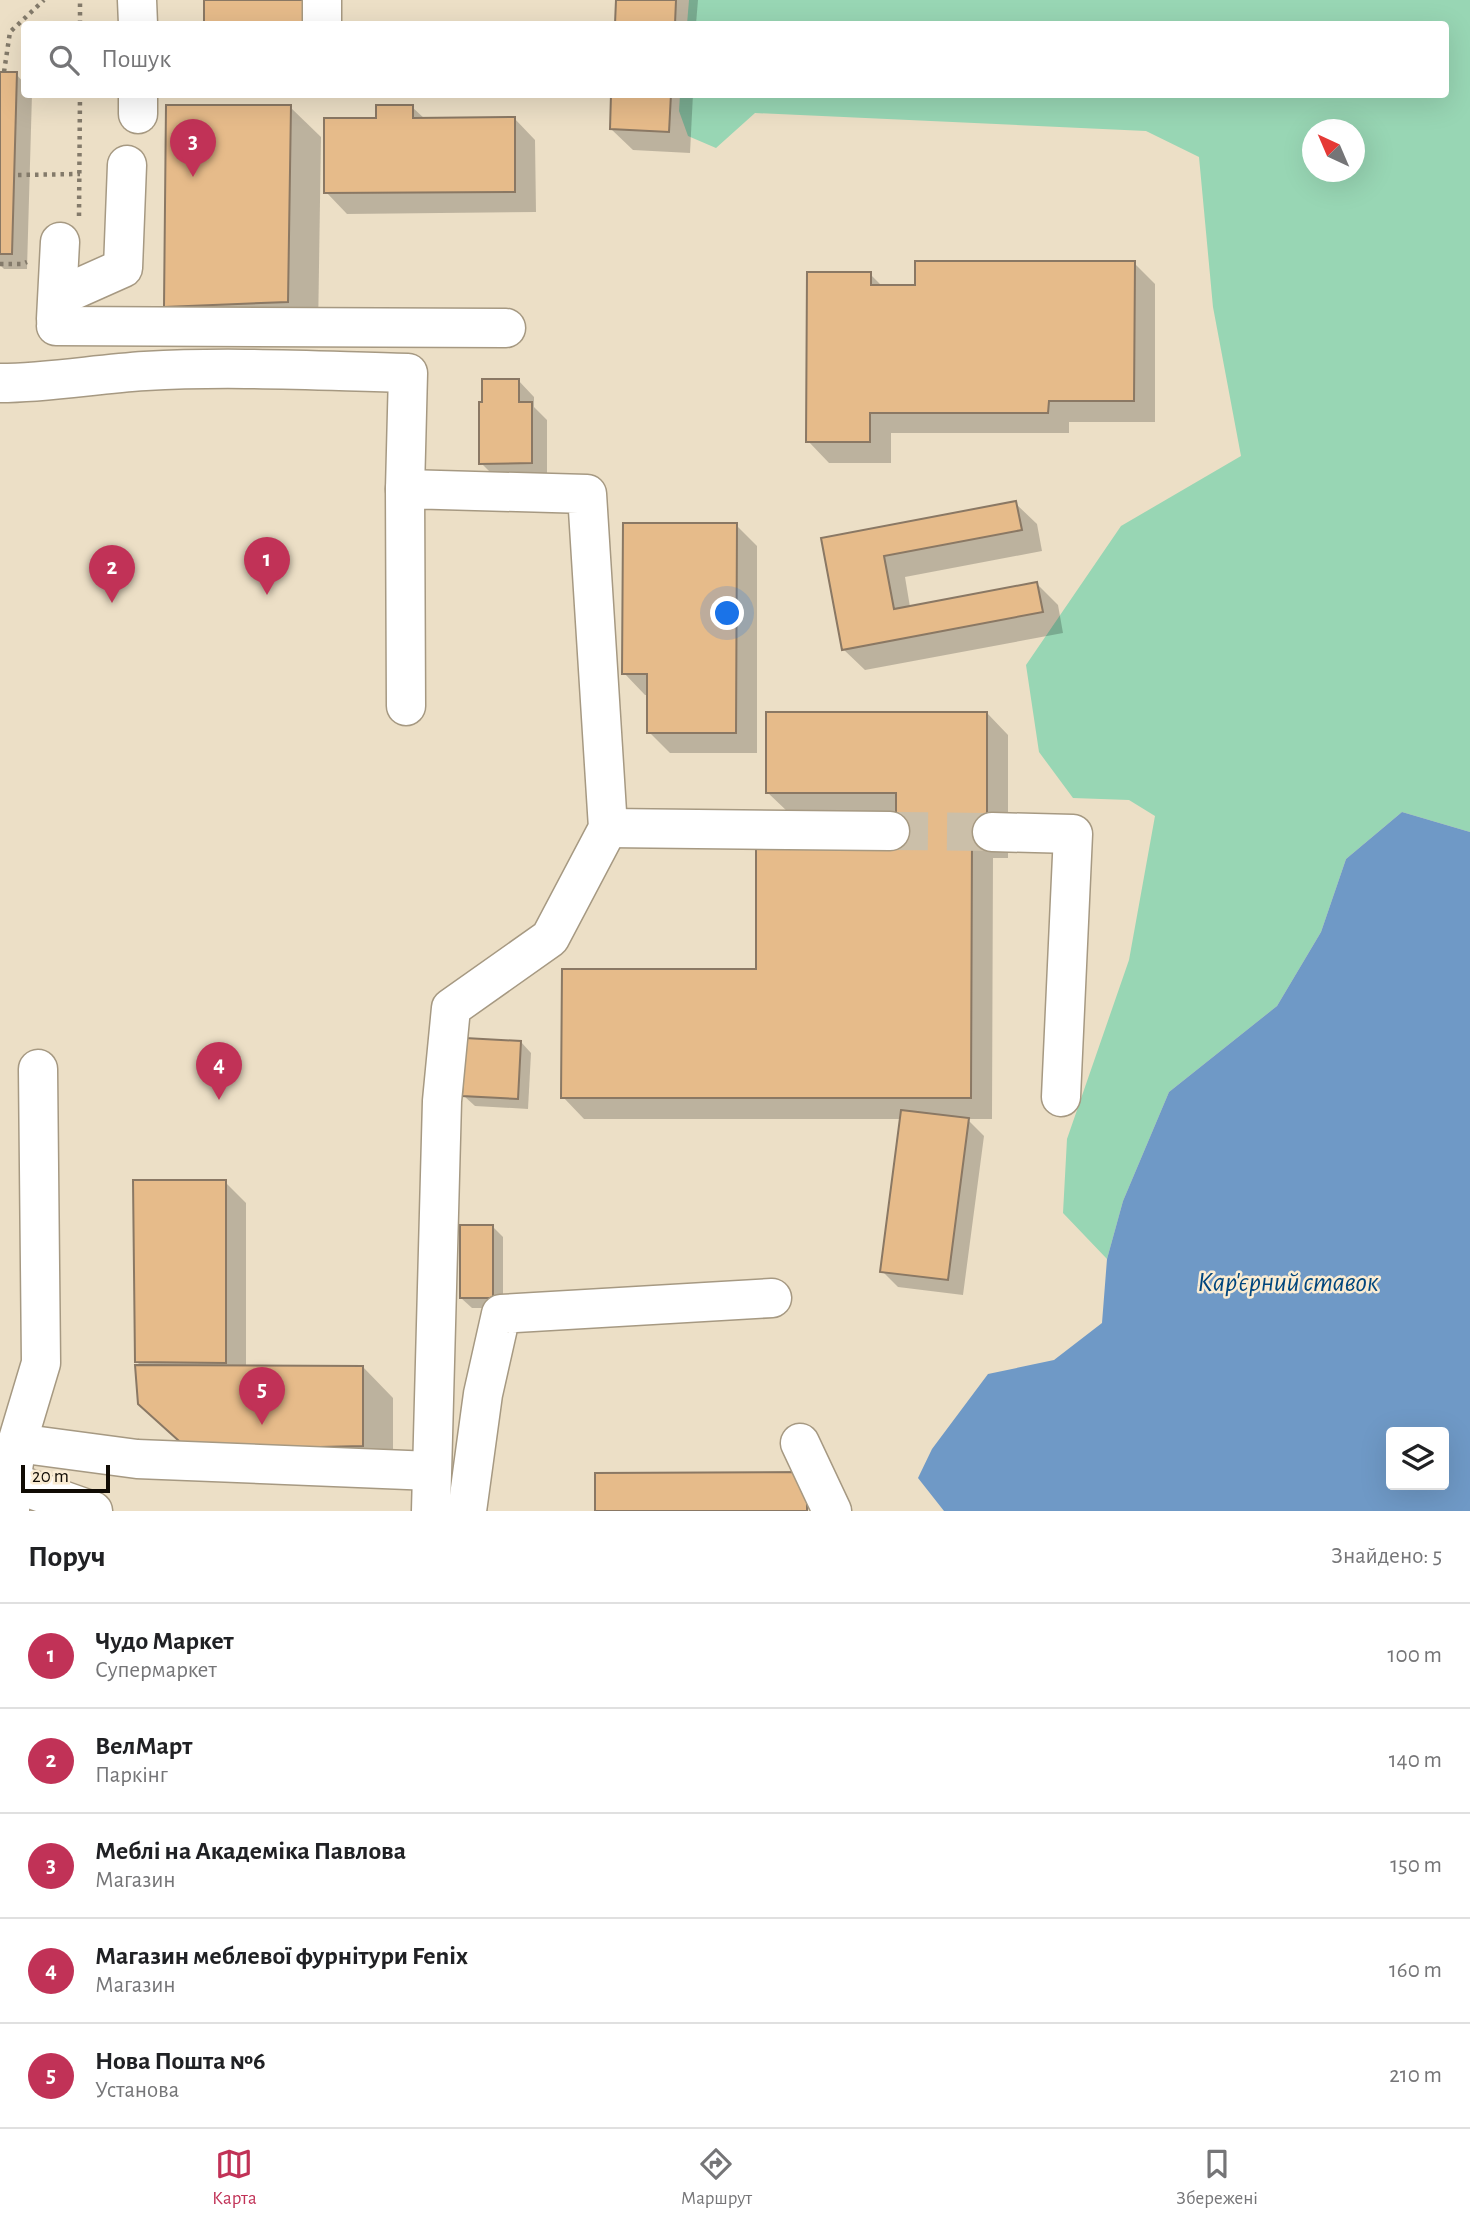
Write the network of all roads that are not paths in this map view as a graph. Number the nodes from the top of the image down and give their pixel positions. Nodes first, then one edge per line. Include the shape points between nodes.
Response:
1 (137, 0) edge
2 (322, 0) edge
3 (138, 21) edge
4 (322, 21) edge
5 (127, 165) dead end
6 (60, 242) road end
7 (57, 311) junction
8 (506, 328) dead end
9 (53, 380) junction
10 (0, 383) edge
11 (405, 489) junction
12 (406, 706) dead end
13 (608, 828) junction
14 (890, 831) tunnel mouth
15 (992, 832) tunnel mouth
16 (38, 1069) dead end
17 (1061, 1097) dead end
18 (772, 1298) dead end
19 (17, 1443) junction
20 (800, 1443) dead end
21 (432, 1471) junction
22 (7, 1491) edge
23 (93, 1511) edge
24 (430, 1511) edge
25 (467, 1511) edge
26 (832, 1511) edge

1 - 3 street
2 - 4 street
5 - 7 street via 123,268
6 - 7 street
7 - 8 street
7 - 9 street
9 - 10 street
9 - 11 street via 226,368 408,373
11 - 12 street
11 - 13 street via 587,494
13 - 14 street
13 - 21 street via 550,938 451,1008 442,1101
15 - 17 street via 1073,834
16 - 19 street via 41,1363
18 - 25 street via 501,1314 483,1394
19 - 21 street via 138,1459
19 - 22 street
20 - 26 street
21 - 24 street
22 - 23 street

